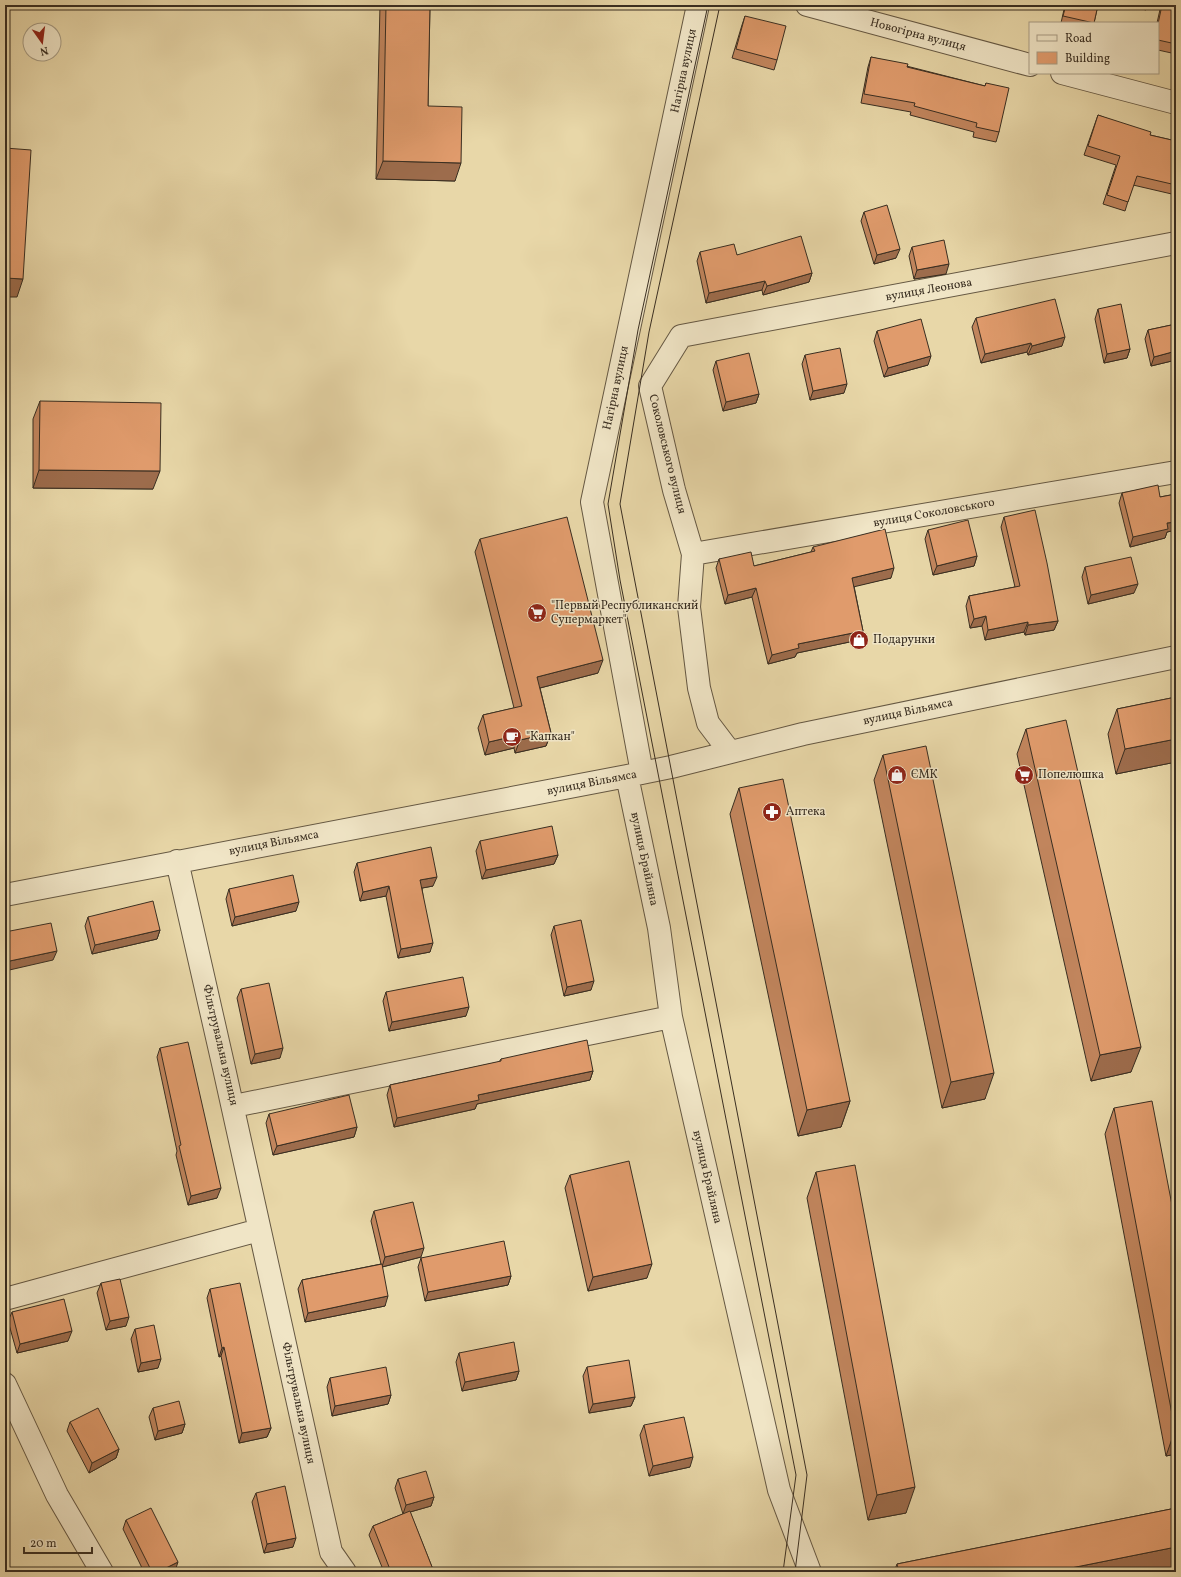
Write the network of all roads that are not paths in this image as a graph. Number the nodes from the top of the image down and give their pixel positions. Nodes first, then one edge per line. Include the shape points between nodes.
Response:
1 (698, 5) edge
2 (807, 5) edge
3 (1029, 64) edge
4 (1066, 74) edge
5 (1176, 104) edge
6 (1176, 243) edge
7 (681, 336) joint
8 (1176, 472) edge
9 (693, 554) junction
10 (1176, 657) edge
11 (730, 752) junction
12 (634, 775) junction
13 (177, 861) junction
14 (5, 895) edge
15 (671, 1017) junction
16 (234, 1106) junction
17 (259, 1230) junction
18 (5, 1299) edge
19 (5, 1384) edge
20 (102, 1572) edge
21 (345, 1572) edge
22 (810, 1572) edge

1 - 12 street, Нагірна вулиця via 592,502
2 - 3 street, Новогірна вулиця
4 - 5 street
6 - 7 street, вулиця Леонова
7 - 9 street, Соколовського вулиця via 650,386 674,490
8 - 9 street, вулиця Соколовського
9 - 11 street via 689,607 699,688 708,723
10 - 11 street, вулиця Вільямса via 811,732
11 - 12 street, вулиця Вільямса
12 - 13 street, вулиця Вільямса
12 - 15 street, вулиця Брайляна
13 - 14 street, вулиця Вільямса
13 - 16 street, Фільтрувальна вулиця
15 - 16 street
15 - 22 street, вулиця Брайляна via 779,1490
16 - 17 street, Фільтрувальна вулиця
17 - 18 street
17 - 21 street, Фільтрувальна вулиця via 330,1552
19 - 20 street via 57,1496

